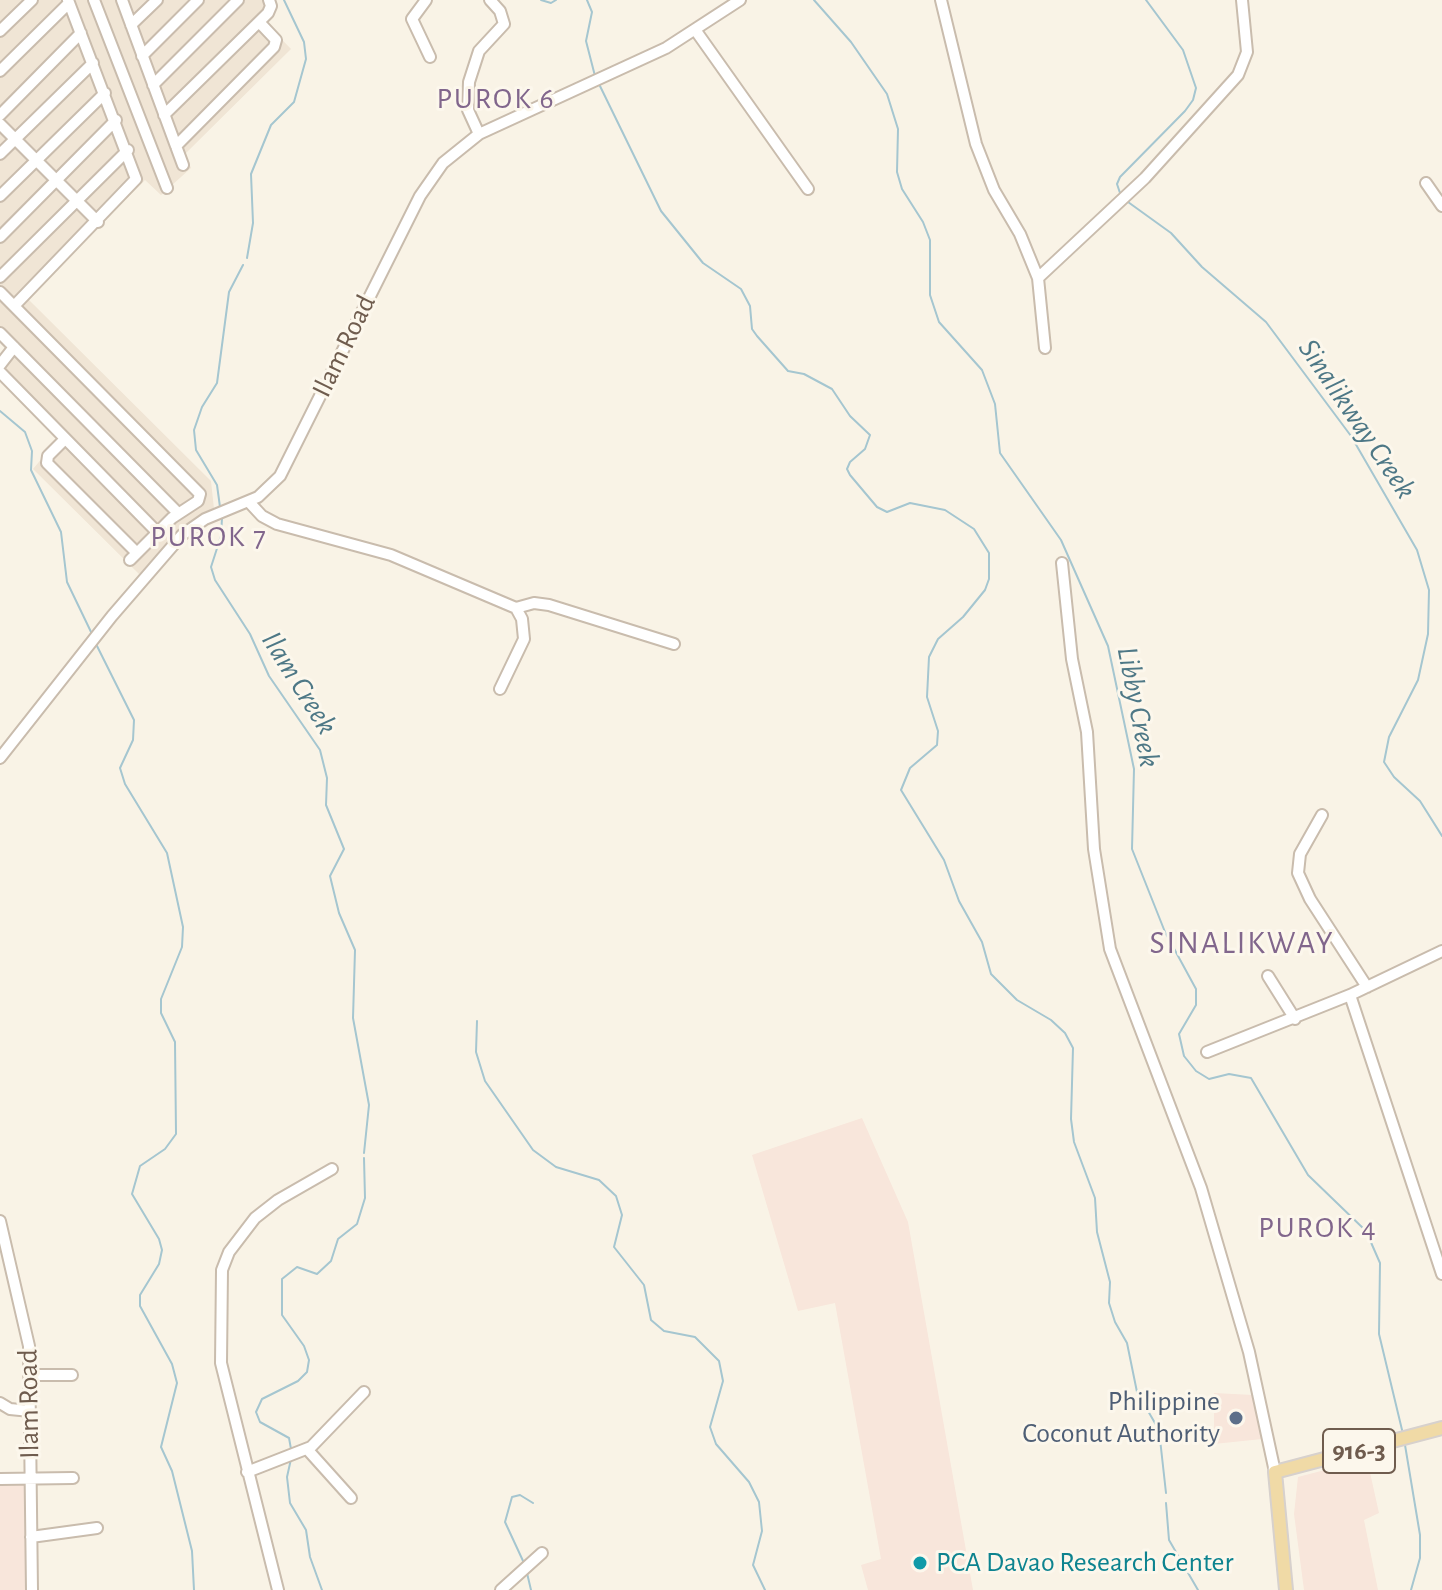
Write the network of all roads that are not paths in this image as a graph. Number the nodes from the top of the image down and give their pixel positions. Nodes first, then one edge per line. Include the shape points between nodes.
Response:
1 (32, 0) edge
2 (94, 0) edge
3 (122, 0) edge
4 (157, 0) edge
5 (198, 0) edge
6 (238, 0) edge
7 (426, 0) edge
8 (490, 0) edge
9 (941, 0) edge
10 (1242, 0) edge
11 (68, 2) edge
12 (731, 2) edge
13 (270, 3) edge
14 (259, 22) junction
15 (131, 25) junction
16 (0, 31) edge
17 (696, 31) junction
18 (81, 33) junction
19 (142, 56) junction
20 (430, 57) dead end
21 (93, 63) junction
22 (0, 71) edge
23 (153, 85) junction
24 (105, 93) junction
25 (0, 115) edge
26 (164, 115) junction
27 (116, 120) junction
28 (0, 124) edge
29 (479, 134) junction
30 (15, 139) junction
31 (176, 146) junction
32 (128, 150) junction
33 (0, 154) edge
34 (36, 161) junction
35 (183, 165) dead end
36 (56, 180) junction
37 (1426, 183) dead end
38 (167, 188) dead end
39 (808, 189) dead end
40 (0, 196) edge
41 (76, 201) junction
42 (1442, 206) edge
43 (98, 222) junction
44 (0, 237) edge
45 (0, 277) edge
46 (1038, 278) junction
47 (0, 292) edge
48 (14, 306) junction
49 (0, 333) edge
50 (14, 347) junction
51 (1045, 348) dead end
52 (0, 365) edge
53 (0, 372) edge
54 (65, 439) junction
55 (249, 502) junction
56 (178, 513) junction
57 (157, 532) junction
58 (1062, 563) dead end
59 (516, 608) junction
60 (674, 644) dead end
61 (500, 689) dead end
62 (0, 758) edge
63 (1322, 815) dead end
64 (1441, 953) edge
65 (1268, 976) dead end
66 (1367, 987) junction
67 (1350, 995) junction
68 (1295, 1019) junction
69 (1207, 1052) dead end
70 (332, 1169) dead end
71 (0, 1221) edge
72 (1442, 1274) edge
73 (29, 1375) junction
74 (72, 1375) dead end
75 (364, 1392) dead end
76 (0, 1403) edge
77 (30, 1411) junction
78 (1442, 1428) edge
79 (307, 1449) junction
80 (247, 1472) junction
81 (1275, 1472) junction
82 (73, 1478) dead end
83 (0, 1479) edge
84 (30, 1480) junction
85 (351, 1498) dead end
86 (97, 1528) dead end
87 (31, 1537) junction
88 (542, 1553) dead end
89 (32, 1590) edge
90 (278, 1590) edge
91 (501, 1590) edge
92 (1286, 1590) edge

1 - 16 street
2 - 38 street
3 - 15 street
4 - 15 street
5 - 19 street
6 - 23 street
7 - 20 street via 412,19
8 - 29 street via 504,24 479,51 469,82 468,110
9 - 46 street via 976,144
10 - 46 street via 1247,52 1238,75 1145,178
11 - 18 street
11 - 22 street
12 - 17 street, Ilam Road
13 - 14 street
14 - 26 street
14 - 31 street via 276,40 274,47
15 - 19 street
17 - 29 street, Ilam Road
17 - 39 street
18 - 21 street
18 - 25 street
19 - 23 street
21 - 24 street
21 - 30 street
23 - 26 street
24 - 27 street
24 - 34 street
26 - 31 street
27 - 32 street
27 - 36 street
28 - 30 street
29 - 55 street, Ilam Road via 431,179 285,466 274,483
30 - 33 street
30 - 34 street
31 - 35 street
32 - 41 street
32 - 43 street via 136,179
34 - 36 street
34 - 40 street
36 - 41 street
36 - 44 street
37 - 42 street
41 - 43 street
41 - 45 street
43 - 48 street
46 - 51 street
47 - 48 street
48 - 56 street via 197,490 198,501
49 - 50 street
50 - 52 street
50 - 56 street
53 - 54 street
54 - 57 street
54 - 57 street via 47,463 133,557
55 - 59 street via 277,524 391,555
55 - 62 street, Ilam Road via 205,519 182,535
56 - 57 street
58 - 81 street via 1110,949 1215,1232
59 - 60 street via 549,605
59 - 61 street via 524,639
63 - 66 street via 1300,854 1298,873
64 - 66 street
65 - 68 street
66 - 67 street
67 - 68 street
67 - 72 street
68 - 69 street
70 - 80 street via 255,1218 224,1261 221,1363
71 - 73 street, Ilam Road via 26,1319
73 - 74 street
73 - 77 street, Ilam Road
75 - 79 street
76 - 77 street
77 - 84 street, Ilam Road
78 - 81 main road, 916-3
79 - 80 street
79 - 85 street
80 - 90 street
81 - 92 main road
82 - 84 street
83 - 84 street
84 - 87 street, Ilam Road
86 - 87 street
87 - 89 street, Ilam Road
88 - 91 street

